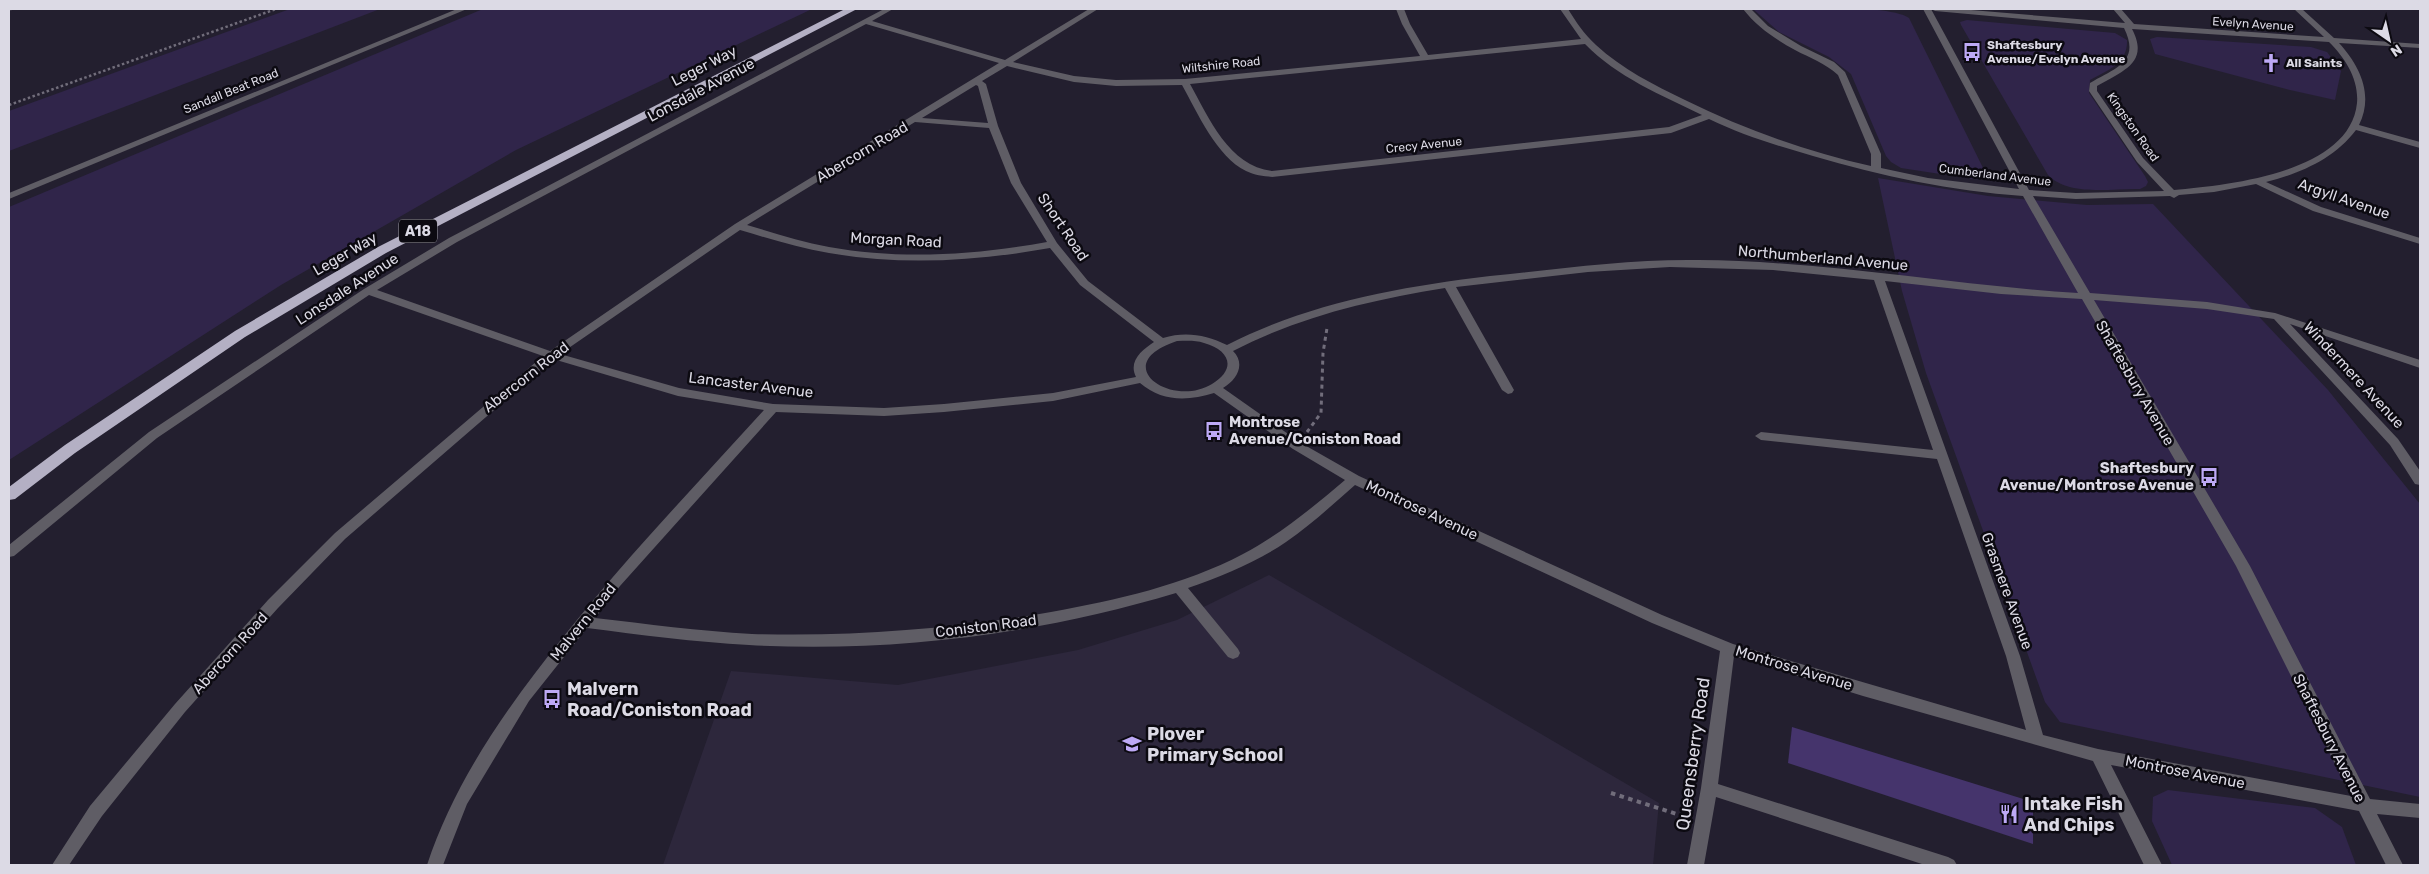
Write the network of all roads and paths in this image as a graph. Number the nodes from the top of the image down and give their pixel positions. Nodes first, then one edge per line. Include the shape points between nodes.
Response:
1 (276, 9) edge
2 (463, 9) edge
3 (852, 9) edge
4 (889, 9) edge
5 (1094, 9) edge
6 (1400, 9) edge
7 (1564, 9) edge
8 (1747, 9) edge
9 (1927, 9) edge
10 (1935, 9) edge
11 (2117, 9) edge
12 (2298, 9) edge
13 (864, 21) junction
14 (2129, 26) junction
15 (2330, 40) junction
16 (1587, 42) junction
17 (2420, 46) edge
18 (1425, 57) junction
19 (1007, 63) junction
20 (976, 82) junction
21 (1186, 82) junction
22 (9, 105) edge
23 (1708, 116) junction
24 (916, 120) junction
25 (992, 126) junction
26 (2355, 127) junction
27 (2420, 145) edge
28 (1876, 169) junction
29 (2259, 182) junction
30 (2026, 193) junction
31 (2174, 195) junction
32 (9, 196) edge
33 (740, 226) junction
34 (2420, 241) edge
35 (1053, 244) junction
36 (1878, 276) junction
37 (1449, 285) junction
38 (368, 292) junction
39 (2084, 295) junction
40 (1331, 308) junction
41 (2278, 317) junction
42 (1161, 342) junction
43 (1226, 350) junction
44 (551, 355) junction
45 (2420, 364) edge
46 (1143, 379) junction
47 (1217, 389) junction
48 (1508, 390) dead end
49 (773, 408) junction
50 (1761, 436) dead end
51 (1298, 446) junction
52 (1941, 455) junction
53 (1354, 479) junction
54 (2420, 481) edge
55 (9, 495) edge
56 (9, 552) edge
57 (1180, 588) junction
58 (583, 622) junction
59 (1728, 648) junction
60 (1232, 653) dead end
61 (2036, 740) junction
62 (2098, 756) junction
63 (1709, 788) junction
64 (1611, 793) dead end
65 (2363, 805) junction
66 (2420, 811) edge
67 (1703, 823) junction
68 (60, 865) edge
69 (435, 865) edge
70 (1696, 865) edge
71 (1948, 865) edge
72 (2153, 865) edge
73 (2394, 865) edge

1 - 22 path
2 - 32 street, Sandall Beat Road
3 - 55 highway, Leger Way / A18 via 374,255 240,334 70,449
4 - 13 street, Lonsdale Avenue
5 - 19 street, Abercorn Road
6 - 18 street
7 - 16 street, Cumberland Avenue
8 - 28 street via 1765,28 1831,64 1842,74 1876,154
9 - 30 street, Shaftesbury Avenue
10 - 14 street, Evelyn Avenue
11 - 14 street
12 - 15 street, Cumberland Avenue
13 - 19 street, Wiltshire Road
13 - 38 street, Lonsdale Avenue via 453,240
14 - 15 street, Evelyn Avenue
14 - 31 street, Kingston Road via 2136,46 2133,54 2121,68 2093,85 2093,92 2144,166
15 - 17 street, Evelyn Avenue
15 - 26 street, Cumberland Avenue via 2356,72 2360,84 2362,106
16 - 18 street, Wiltshire Road
16 - 23 street, Cumberland Avenue via 1642,82
18 - 21 street, Wiltshire Road
19 - 20 street, Abercorn Road
19 - 21 street, Wiltshire Road via 1074,79
20 - 24 street, Abercorn Road
20 - 25 street, Short Road via 985,90
21 - 23 street, Crecy Avenue via 1209,124 1235,158 1246,168 1272,174 1671,130
23 - 28 street, Cumberland Avenue via 1800,150
24 - 25 street
24 - 33 street, Abercorn Road
25 - 35 street, Short Road via 1016,182
26 - 27 street
26 - 29 street, Cumberland Avenue via 2337,148 2310,164
28 - 30 street, Cumberland Avenue via 1959,185
29 - 31 street, Cumberland Avenue
29 - 34 street, Argyll Avenue via 2317,209
30 - 31 street, Cumberland Avenue via 2102,197
30 - 39 street, Shaftesbury Avenue
33 - 35 street, Morgan Road via 797,243 869,256 949,258
33 - 44 street, Abercorn Road
35 - 42 street, Short Road via 1084,283
36 - 37 street, Northumberland Avenue via 1698,263 1586,269
36 - 39 street, Northumberland Avenue via 2001,291
36 - 52 street, Grasmere Avenue
37 - 40 street, Northumberland Avenue
37 - 48 street
38 - 44 street, Lancaster Avenue
38 - 56 street, Lonsdale Avenue via 153,435
39 - 41 street, Northumberland Avenue via 2221,308
39 - 65 street, Shaftesbury Avenue via 2243,566
40 - 43 street, Northumberland Avenue via 1291,321
40 - 51 path via 1323,353 1321,412
41 - 45 street, Northumberland Avenue
41 - 54 street, Windermere Avenue via 2394,442
42 - 43 street via 1196,338 1211,341
42 - 46 street via 1140,359 1139,370
43 - 47 street via 1233,360 1233,373
44 - 49 street, Lancaster Avenue via 678,392
44 - 68 street, Abercorn Road via 411,472 340,536 273,604 180,708 96,811
46 - 47 street via 1153,388 1176,395 1202,394
46 - 49 street, Lancaster Avenue via 1053,397 944,408 884,412
47 - 51 street, Montrose Avenue
49 - 58 street, Malvern Road via 615,582
50 - 52 street
51 - 53 street, Montrose Avenue
52 - 61 street, Grasmere Avenue via 2013,656
53 - 57 street, Coniston Road via 1272,544
53 - 59 street, Montrose Avenue via 1657,619
57 - 58 street, Coniston Road via 1127,603 1022,623 916,635 814,640 706,637
57 - 60 street
58 - 69 street, Malvern Road via 519,705 460,801
59 - 61 street, Montrose Avenue
59 - 63 street, Queensberry Road
61 - 62 street, Montrose Avenue
62 - 65 street, Montrose Avenue
62 - 72 street
63 - 67 street, Queensberry Road
63 - 71 street
64 - 67 path
65 - 66 street, Montrose Avenue
65 - 73 street, Shaftesbury Avenue
67 - 70 street, Queensberry Road

